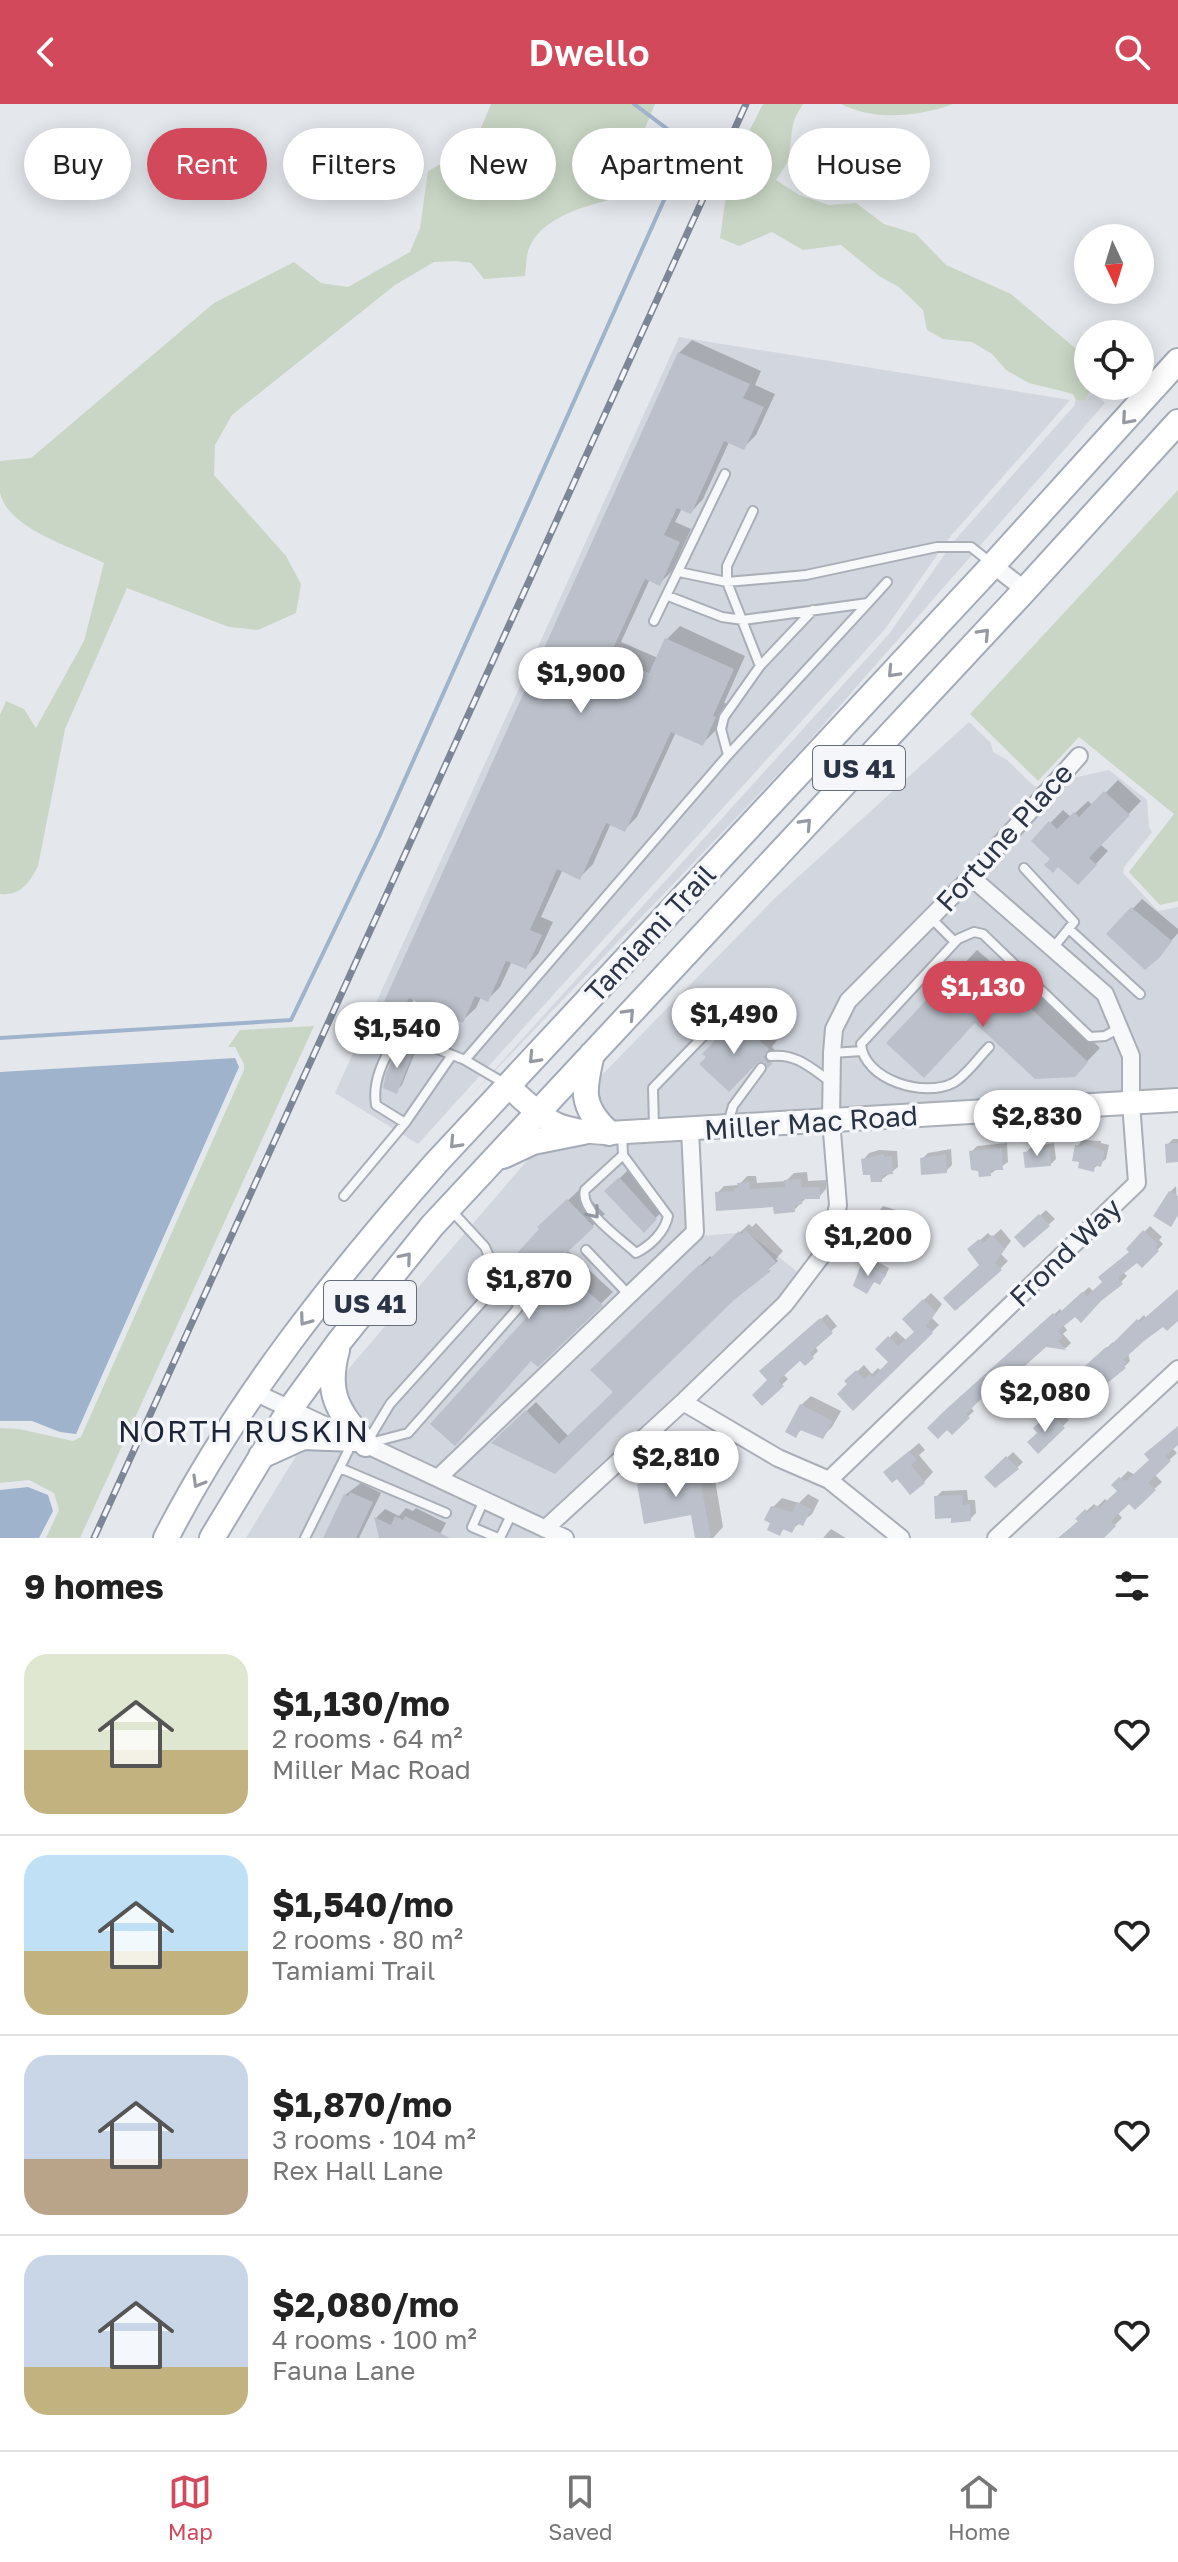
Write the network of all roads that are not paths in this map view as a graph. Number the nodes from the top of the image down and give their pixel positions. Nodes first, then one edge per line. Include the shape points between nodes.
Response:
1 (1178, 361) edge
2 (1178, 422) edge
3 (725, 474) dead end
4 (753, 511) dead end
5 (993, 565) junction
6 (679, 572) junction
7 (727, 582) junction
8 (887, 582) dead end
9 (1025, 590) junction
10 (668, 596) junction
11 (868, 603) junction
12 (813, 610) junction
13 (743, 620) junction
14 (654, 621) dead end
15 (760, 666) junction
16 (728, 755) junction
17 (1079, 756) dead end
18 (1024, 868) dead end
19 (971, 877) junction
20 (931, 918) junction
21 (1069, 929) junction
22 (955, 942) junction
23 (1052, 949) junction
24 (1140, 994) dead end
25 (714, 1025) dead end
26 (1119, 1028) junction
27 (989, 1047) dead end
28 (862, 1051) junction
29 (832, 1053) junction
30 (592, 1054) junction
31 (452, 1055) junction
32 (771, 1056) dead end
33 (465, 1060) junction
34 (761, 1068) dead end
35 (832, 1082) junction
36 (508, 1086) junction
37 (1178, 1100) edge
38 (1131, 1103) junction
39 (537, 1112) junction
40 (831, 1120) junction
41 (405, 1123) junction
42 (726, 1127) junction
43 (690, 1130) junction
44 (655, 1131) junction
45 (583, 1132) junction
46 (618, 1140) junction
47 (493, 1160) junction
48 (344, 1196) dead end
49 (449, 1208) junction
50 (586, 1250) dead end
51 (636, 1253) junction
52 (654, 1271) junction
53 (500, 1282) junction
54 (629, 1295) junction
55 (339, 1342) junction
56 (1178, 1369) edge
57 (254, 1392) junction
58 (683, 1402) junction
59 (290, 1409) junction
60 (360, 1442) junction
61 (261, 1456) junction
62 (340, 1468) junction
63 (438, 1478) junction
64 (829, 1480) junction
65 (484, 1500) junction
66 (446, 1513) dead end
67 (512, 1513) junction
68 (542, 1533) edge
69 (166, 1538) edge
70 (212, 1538) edge
71 (305, 1538) edge
72 (499, 1538) edge
73 (565, 1538) edge
74 (901, 1538) edge
75 (996, 1538) edge

1 -> 5 main road, Tamiami Trail / US 41
2 - 9 main road, Tamiami Trail / US 41
3 - 6 lane
4 - 7 lane via 727,566
5 - 7 lane via 971,547 937,547 806,575
5 - 9 street
5 -> 36 main road, Tamiami Trail / US 41
6 - 7 lane
6 - 10 lane
7 - 13 lane
8 - 11 lane
30 -> 9 main road, Tamiami Trail / US 41
10 - 13 lane
10 - 14 lane
11 - 12 lane
11 - 16 lane
12 - 13 lane
12 - 15 lane
13 - 15 lane
15 - 16 lane via 724,717 721,729
16 - 33 lane
17 - 19 street, Fortune Place
18 - 21 lane via 1074,922
19 - 20 street, Fortune Place
19 - 23 street, Frond Way
20 - 22 lane
20 - 29 street, Fortune Place via 848,1001 834,1029
21 - 23 lane
21 - 24 lane
22 - 26 lane via 974,932 983,934 1090,1037
22 - 28 lane via 861,1044
23 - 26 street, Frond Way via 1105,994
25 - 44 lane via 653,1088
26 - 38 street, Frond Way via 1131,1056
27 - 28 lane via 953,1083 927,1089 904,1086 871,1067
28 - 29 lane
29 - 35 street, Fortune Place
30 - 39 main road, Tamiami Trail / US 41
30 - 46 main road via 586,1079 588,1110
31 - 33 lane
31 - 41 lane
31 - 41 lane via 412,1039 396,1039 374,1092 376,1105
32 - 35 lane via 786,1054
33 - 36 lane
34 - 42 lane via 733,1106
35 - 40 street, Fortune Place
36 - 39 street, Miller Mac Road
36 -> 57 main road, Tamiami Trail / US 41 via 372,1237
37 - 38 street, Miller Mac Road
38 - 40 street, Miller Mac Road
38 - 64 street, Frond Way via 1137,1183
39 - 45 street, Miller Mac Road via 561,1128
39 - 47 main road, Tamiami Trail / US 41
40 - 42 street, Miller Mac Road
40 - 58 street, Fortune Place via 838,1205 829,1246 785,1304
41 - 48 lane
42 - 43 street, Miller Mac Road
43 - 44 street, Miller Mac Road
43 - 52 street via 695,1232
44 - 46 street, Miller Mac Road
45 - 46 street, Miller Mac Road
45 - 47 main road via 533,1142
46 - 51 lane via 668,1216 666,1227
46 -> 51 lane via 583,1197 589,1211
47 - 49 main road, Tamiami Trail / US 41
49 - 53 lane via 485,1247
55 -> 49 main road, Tamiami Trail / US 41
50 - 54 lane
51 - 52 lane
52 - 54 street
53 - 60 lane
53 - 60 lane via 512,1289 518,1308 408,1433
54 - 63 street
55 - 59 main road, Tamiami Trail / US 41
55 - 60 main road via 333,1395
56 - 75 street
57 - 59 street
57 -> 69 main road, Tamiami Trail / US 41
58 - 64 street via 778,1458
58 - 68 street, Fortune Place
59 - 60 street
59 - 61 main road, Tamiami Trail / US 41
60 - 61 main road via 303,1437
60 - 62 lane
60 - 63 street
61 - 70 main road, Tamiami Trail / US 41
62 - 66 lane
62 - 71 lane
63 - 65 street
64 - 74 street
65 - 67 street
65 - 72 lane via 472,1527
67 - 68 street
67 - 72 lane
68 - 73 street

